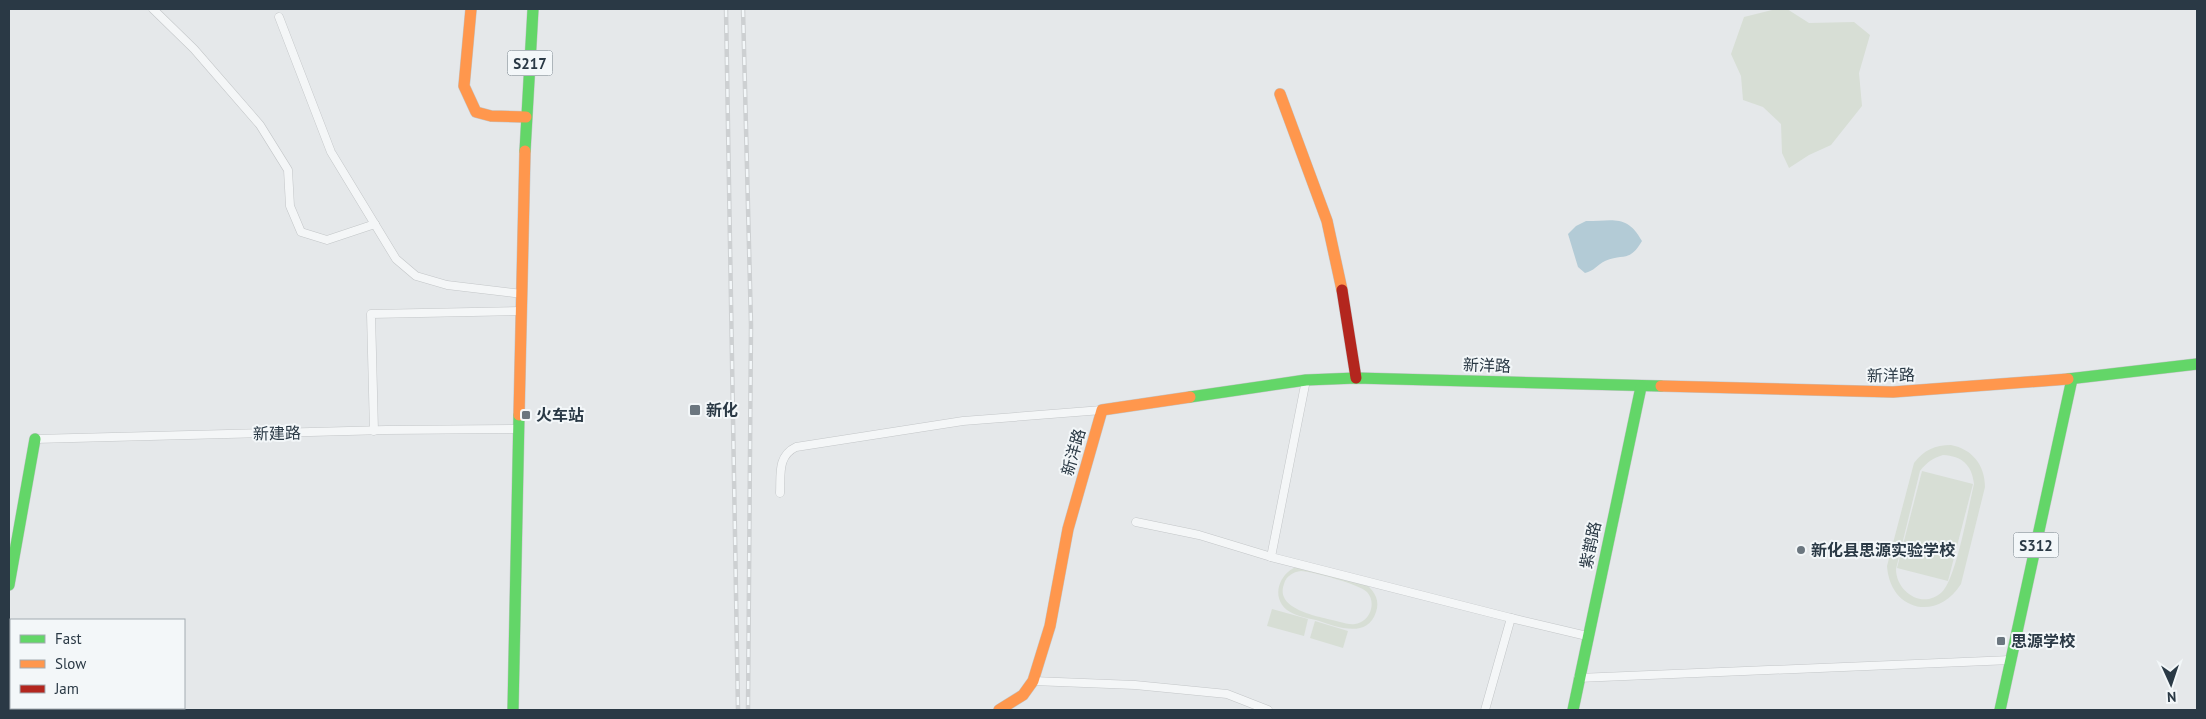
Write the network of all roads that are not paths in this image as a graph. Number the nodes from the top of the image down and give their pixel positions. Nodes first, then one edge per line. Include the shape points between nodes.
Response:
1 (154, 9) edge
2 (471, 9) edge
3 (533, 9) edge
4 (279, 17) dead end
5 (1280, 94) dead end
6 (526, 118) junction
7 (375, 224) junction
8 (522, 294) junction
9 (522, 311) junction
10 (2197, 364) edge
11 (1356, 378) junction
12 (2072, 379) junction
13 (1306, 380) junction
14 (1641, 387) junction
15 (1102, 410) junction
16 (519, 429) junction
17 (374, 431) junction
18 (35, 438) joint
19 (780, 493) dead end
20 (1136, 522) dead end
21 (1271, 557) junction
22 (9, 585) edge
23 (1511, 618) junction
24 (1587, 636) junction
25 (2011, 660) junction
26 (1578, 678) junction
27 (1033, 681) junction
28 (513, 710) edge
29 (999, 710) edge
30 (1268, 710) edge
31 (1485, 710) edge
32 (1573, 710) edge
33 (2000, 710) edge

1 - 7 street via 194,49 260,125 288,170 290,206 300,232 326,240
2 - 6 street via 464,86 476,112
3 - 6 street, S217
4 - 7 street via 331,152
5 - 11 street via 1327,221
6 - 8 street, S217
7 - 8 street via 396,258 416,276 447,285
8 - 9 street, S217
9 - 16 street, S217
9 - 17 street via 371,314
10 - 12 street, 新洋路
11 - 13 street, 新洋路
11 - 14 street, 新洋路
12 - 14 street, 新洋路 via 1893,392
12 - 25 street, S312
13 - 15 street, 新洋路
13 - 21 street
14 - 24 street, 紫鹊路
15 - 19 street via 963,421 796,447 788,451 781,461
15 - 27 street, 新洋路 via 1068,529 1050,626
16 - 17 street, 新建路
16 - 28 street, S217
17 - 18 street, 新建路
18 - 22 street
20 - 21 street via 1199,535
21 - 23 street
23 - 24 street
23 - 31 street
24 - 26 street, 紫鹊路
25 - 26 street
25 - 33 street, S312
26 - 32 street, 紫鹊路
27 - 29 street, 新洋路 via 1023,695
27 - 30 street via 1135,685 1227,694

